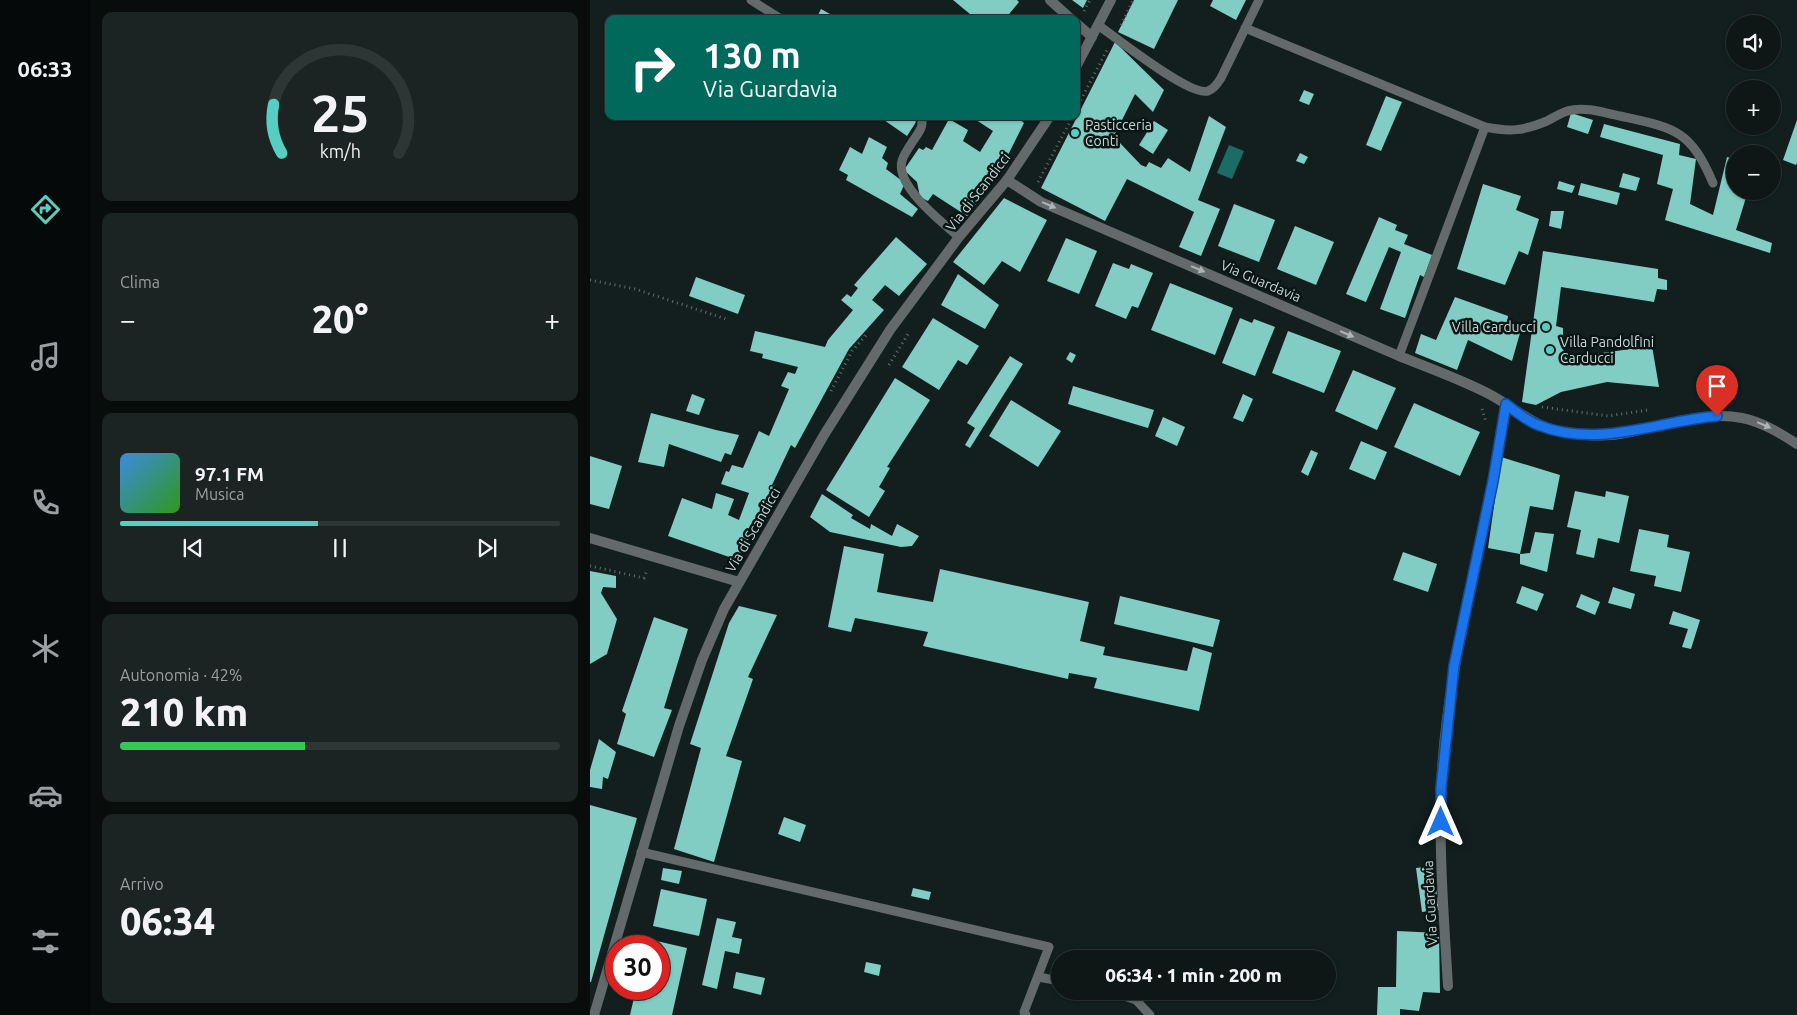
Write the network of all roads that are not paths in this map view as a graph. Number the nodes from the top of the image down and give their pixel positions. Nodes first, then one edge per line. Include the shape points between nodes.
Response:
1 (751, 0) edge
2 (1050, 0) edge
3 (1111, 0) edge
4 (1259, 0) edge
5 (775, 15) edge
6 (1067, 15) edge
7 (1098, 25) junction
8 (1080, 26) edge
9 (1245, 28) junction
10 (1092, 37) junction
11 (1080, 60) edge
12 (921, 120) edge
13 (1047, 120) edge
14 (1485, 127) junction
15 (1007, 180) junction
16 (1713, 183) dead end
17 (959, 237) junction
18 (1398, 356) junction
19 (1506, 404) junction
20 (1797, 444) edge
21 (590, 538) edge
22 (739, 582) junction
23 (641, 852) junction
24 (1038, 977) junction
25 (1051, 979) edge
26 (1448, 986) dead end
27 (1136, 1000) edge
28 (594, 1015) edge
29 (1026, 1015) edge
30 (1150, 1015) edge

1 - 5 lane
2 - 6 street
3 - 7 street
4 - 9 lane
7 - 9 lane via 1192,90 1206,92 1221,78
7 - 10 street
8 - 10 street
9 - 14 lane
10 - 11 street
12 - 17 lane via 922,128 901,162 902,171 926,209
13 - 15 street, Via di Scandicci
14 - 16 lane via 1509,132 1570,110 1586,109 1668,127 1687,140 1702,159
14 - 18 lane
15 - 17 street, Via di Scandicci
15 -> 18 street, Via Guardavia via 1040,202
17 - 22 street, Via di Scandicci via 857,380
18 - 19 street, Via Guardavia via 1453,377
19 -> 20 street, Via Guardavia via 1538,425 1559,432 1610,435 1689,418 1717,416 1762,424
19 - 26 street, Via Guardavia via 1454,666 1448,713 1441,788
21 - 22 street
22 - 23 street, Via di Scandicci via 724,609 693,686
23 - 24 lane via 1049,947
23 - 28 street, Via di Scandicci
24 - 25 lane
24 - 29 lane via 1024,1012
27 - 30 lane

